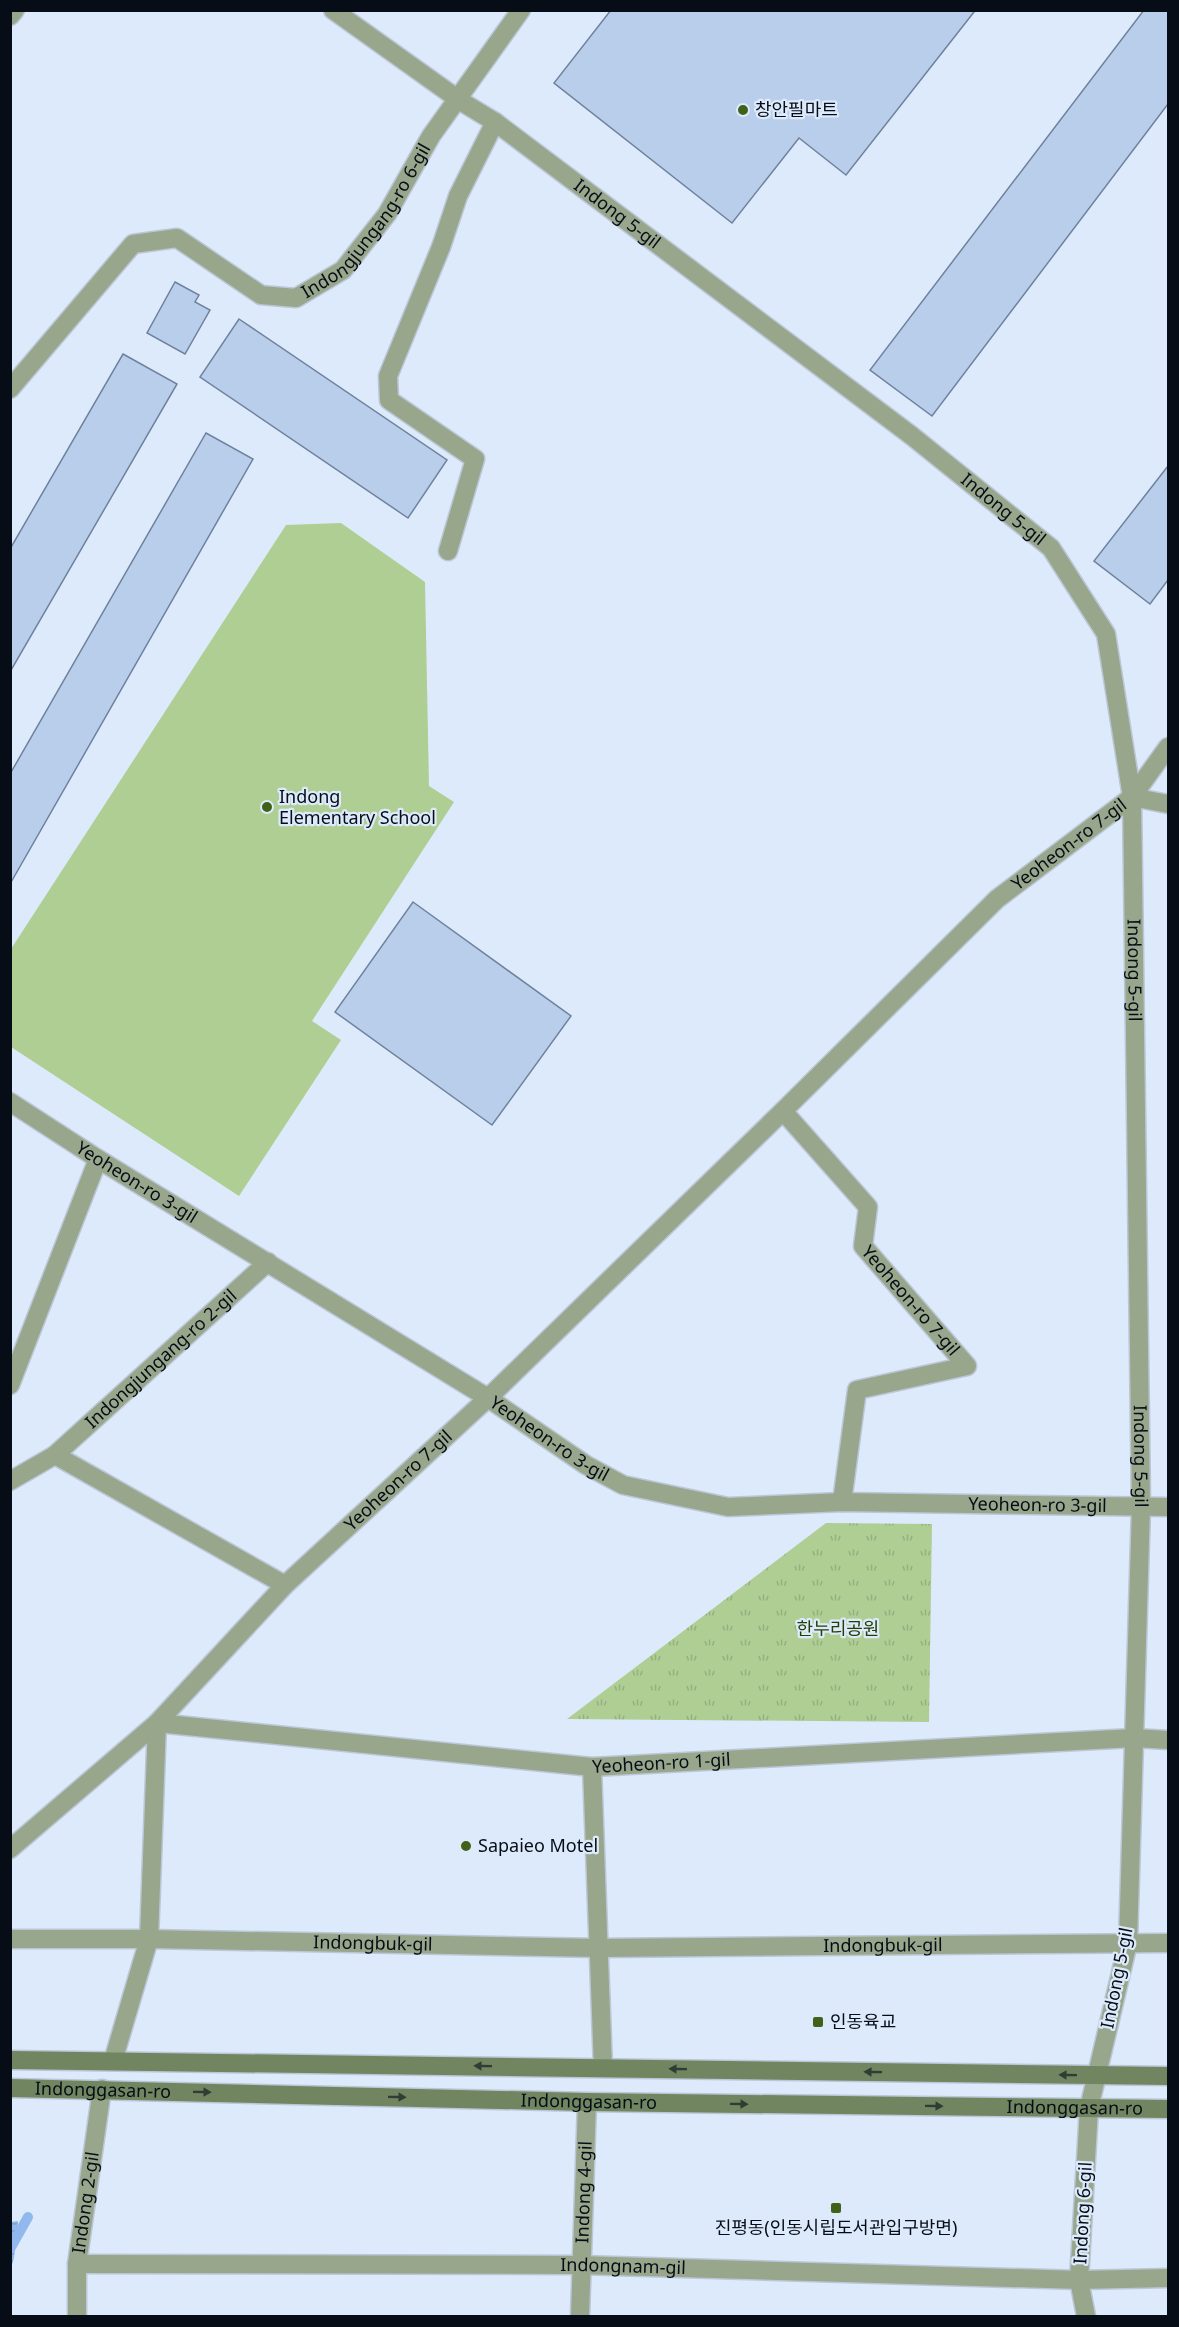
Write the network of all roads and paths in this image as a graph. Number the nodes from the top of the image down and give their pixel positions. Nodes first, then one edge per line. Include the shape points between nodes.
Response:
1 (15, 10) edge
2 (333, 10) edge
3 (521, 10) edge
4 (10, 16) edge
5 (457, 99) junction
6 (495, 122) junction
7 (10, 389) edge
8 (448, 551) dead end
9 (1168, 747) edge
10 (1132, 797) junction
11 (1168, 804) edge
12 (10, 1102) edge
13 (783, 1111) junction
14 (98, 1159) junction
15 (268, 1262) junction
16 (10, 1385) edge
17 (488, 1398) junction
18 (55, 1455) junction
19 (10, 1481) edge
20 (842, 1502) junction
21 (1141, 1507) junction
22 (1168, 1507) edge
23 (285, 1585) junction
24 (157, 1723) junction
25 (1134, 1738) junction
26 (1168, 1740) edge
27 (592, 1767) junction
28 (10, 1849) edge
29 (10, 1939) edge
30 (149, 1939) junction
31 (1128, 1943) junction
32 (1168, 1943) edge
33 (598, 1948) junction
34 (10, 2060) edge
35 (113, 2061) junction
36 (603, 2068) junction
37 (1097, 2075) junction
38 (1168, 2076) edge
39 (10, 2088) edge
40 (102, 2089) junction
41 (587, 2102) junction
42 (1089, 2108) junction
43 (1168, 2109) edge
44 (77, 2264) junction
45 (580, 2265) junction
46 (1168, 2278) edge
47 (1079, 2280) junction
48 (77, 2316) edge
49 (580, 2316) edge
50 (1086, 2316) edge

1 - 4 street
2 - 5 street, Indong 5-gil
3 - 5 street, Indongjungang-ro 6-gil
5 - 6 street, Indong 5-gil
5 - 7 street, Indongjungang-ro 6-gil via 387,214 343,270 296,298 261,294 177,238 133,244
6 - 8 street via 458,196 388,376 389,400 475,459
6 - 10 street, Indong 5-gil via 912,436 1051,548 1106,634
9 - 10 street, Yeoheon-ro 7-gil
10 - 11 street
10 - 13 street, Yeoheon-ro 7-gil via 997,899
10 - 21 street, Indong 5-gil
12 - 14 street, Yeoheon-ro 3-gil
13 - 17 street, Yeoheon-ro 7-gil
13 - 20 street, Yeoheon-ro 7-gil via 868,1207 863,1246 967,1366 857,1390
14 - 15 street, Yeoheon-ro 3-gil
14 - 16 street
15 - 17 street, Yeoheon-ro 3-gil
15 - 18 street, Indongjungang-ro 2-gil
17 - 20 street, Yeoheon-ro 3-gil via 586,1465 623,1485 728,1507
17 - 23 street, Yeoheon-ro 7-gil
18 - 19 street, Indongjungang-ro 2-gil
18 - 23 street
20 - 21 street, Yeoheon-ro 3-gil
21 - 22 street, Yeoheon-ro 3-gil
21 - 25 street, Indong 5-gil
23 - 24 street, Yeoheon-ro 7-gil
24 - 27 street, Yeoheon-ro 1-gil
24 - 28 street, Yeoheon-ro 7-gil
24 - 30 street
25 - 26 street, Yeoheon-ro 1-gil
25 - 27 street, Yeoheon-ro 1-gil
25 - 31 street, Indong 5-gil
27 - 33 street
29 - 30 street, Indongbuk-gil
30 - 33 street, Indongbuk-gil
30 - 35 street
31 - 32 street, Indongbuk-gil
31 - 33 street, Indongbuk-gil
31 - 37 street, Indong 5-gil
33 - 36 street
34 - 35 main road, Indonggasan-ro
36 -> 35 main road, Indonggasan-ro
37 -> 36 main road, Indonggasan-ro
37 - 38 main road, Indonggasan-ro
37 - 42 street, Indong 5-gil
39 - 40 main road, Indonggasan-ro
40 -> 41 main road, Indonggasan-ro
40 - 44 street, Indong 2-gil
41 -> 42 main road, Indonggasan-ro
41 - 45 street, Indong 4-gil
42 - 43 main road, Indonggasan-ro
42 - 47 street, Indong 6-gil
44 - 45 street, Indongnam-gil
44 - 48 street, Indong 2-gil
45 - 47 street, Indongnam-gil
45 - 49 street, Indong 4-gil
46 - 47 street, Indongnam-gil
47 - 50 street, Indong 6-gil

